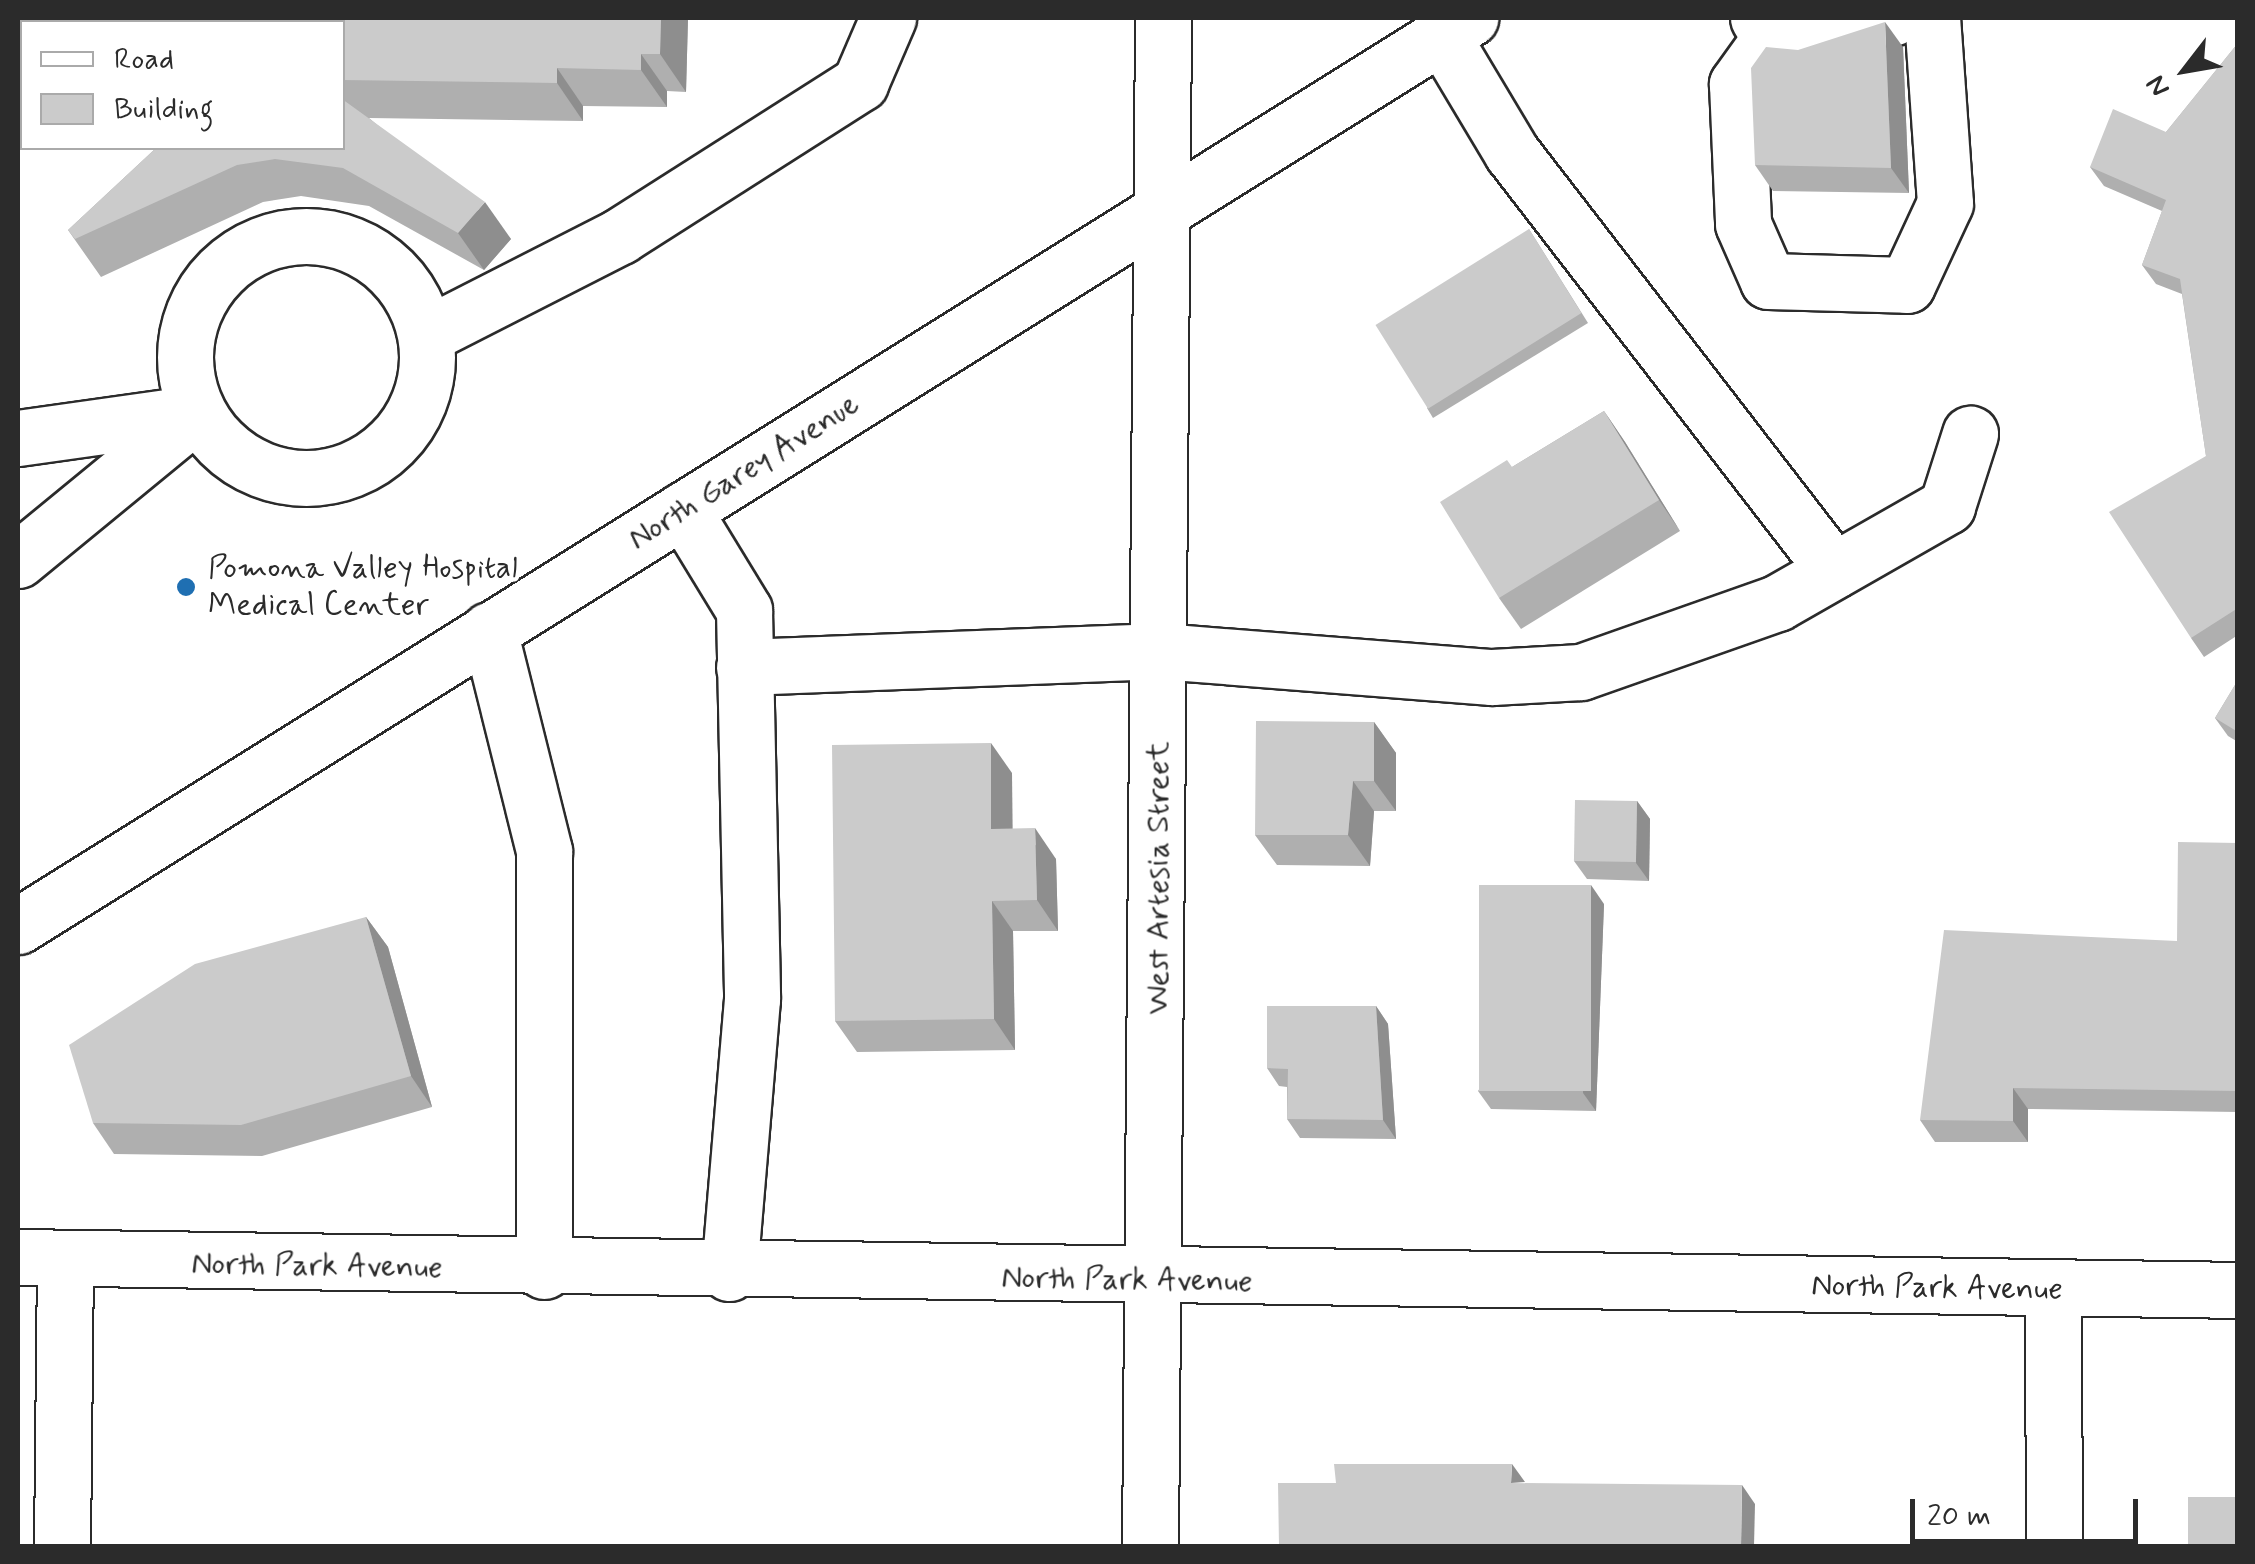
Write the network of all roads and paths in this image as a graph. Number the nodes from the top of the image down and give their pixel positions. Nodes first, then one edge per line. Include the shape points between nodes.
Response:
1 (888, 18) edge
2 (1163, 18) edge
3 (1892, 18) edge
4 (1932, 18) edge
5 (1456, 27) edge
6 (1764, 28) edge
7 (1164, 210) junction
8 (426, 335) junction
9 (197, 412) junction
10 (1970, 434) dead end
11 (18, 438) edge
12 (684, 510) junction
13 (18, 560) edge
14 (1834, 570) junction
15 (489, 630) junction
16 (1160, 652) junction
17 (744, 667) junction
18 (18, 926) edge
19 (42, 1259) edge
20 (544, 1271) junction
21 (729, 1273) junction
22 (1156, 1280) junction
23 (2052, 1289) junction
24 (2238, 1290) edge
25 (62, 1546) edge
26 (1150, 1546) edge
27 (2054, 1546) edge

1 - 8 street via 860,83 620,236
2 - 7 street, West Artesia Street
3 - 6 street via 1806,45
4 - 6 street via 1945,203 1906,285 1768,281 1743,224 1738,84
5 - 7 street, North Garey Avenue
5 - 14 street via 1512,153
7 - 12 street, North Garey Avenue
7 - 16 street, West Artesia Street
8 - 9 street via 416,410 364,465 288,478 220,444
8 - 9 street via 384,263 308,234 266,240 230,260 186,330
9 - 11 street
9 - 13 street
10 - 14 street via 1947,506
12 - 15 street, North Garey Avenue
12 - 17 street via 744,610
14 - 16 street via 1777,603 1580,672 1492,676
15 - 18 street, North Garey Avenue
15 - 20 street via 544,851
16 - 17 street
16 - 22 street, West Artesia Street
17 - 21 street via 752,999
19 - 20 street, North Park Avenue
19 - 25 street
20 - 21 street, North Park Avenue
21 - 22 street, North Park Avenue
22 - 23 street, North Park Avenue
22 - 26 street, West Artesia Street
23 - 24 street, North Park Avenue
23 - 27 street

